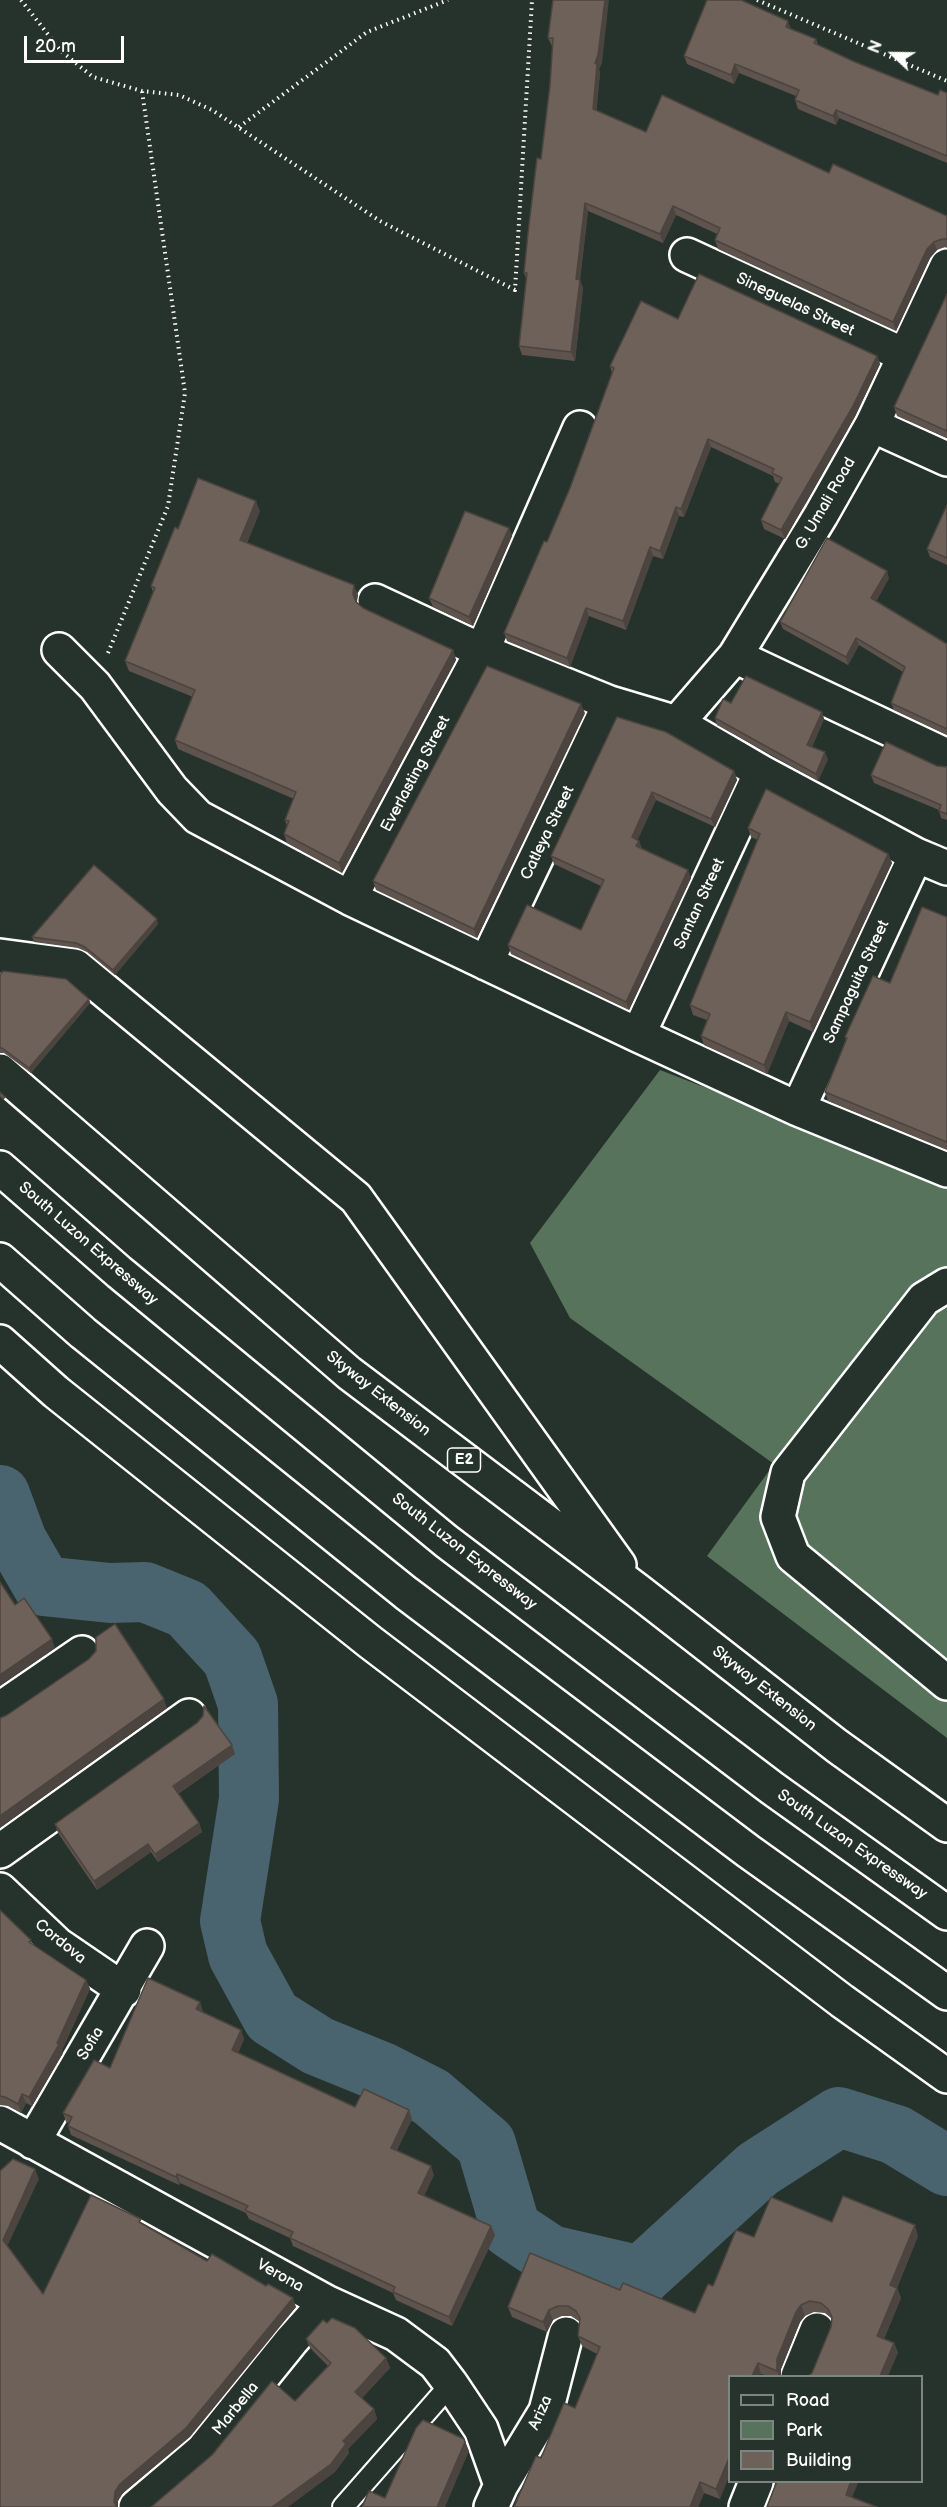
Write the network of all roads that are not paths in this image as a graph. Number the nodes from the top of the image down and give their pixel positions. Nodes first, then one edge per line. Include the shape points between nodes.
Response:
1 (687, 255) dead end
2 (947, 266) edge
3 (940, 300) edge
4 (904, 355) junction
5 (872, 425) junction
6 (580, 428) dead end
7 (947, 459) edge
8 (375, 601) dead end
9 (59, 650) dead end
10 (482, 651) junction
11 (735, 656) junction
12 (610, 703) junction
13 (676, 723) junction
14 (947, 756) edge
15 (761, 772) junction
16 (916, 855) junction
17 (947, 868) edge
18 (350, 898) junction
19 (0, 956) edge
20 (486, 963) junction
21 (638, 1035) junction
22 (0, 1071) edge
23 (798, 1109) junction
24 (0, 1168) edge
25 (947, 1170) edge
26 (0, 1260) edge
27 (947, 1285) edge
28 (0, 1342) edge
29 (638, 1591) junction
30 (82, 1653) dead end
31 (947, 1683) edge
32 (0, 1709) edge
33 (189, 1716) dead end
34 (947, 1825) edge
35 (0, 1851) edge
36 (0, 1890) edge
37 (947, 1913) edge
38 (147, 1946) dead end
39 (124, 1990) junction
40 (947, 1993) edge
41 (947, 2076) edge
42 (0, 2123) edge
43 (33, 2142) junction
44 (326, 2302) junction
45 (817, 2330) dead end
46 (566, 2334) dead end
47 (798, 2375) edge
48 (451, 2384) junction
49 (755, 2483) edge
50 (496, 2496) edge
51 (136, 2507) edge
52 (343, 2507) edge
53 (746, 2507) edge

1 - 4 main road, Sineguelas Street
2 - 3 main road, G. Umali Road
3 - 4 main road, G. Umali Road
4 - 5 main road, G. Umali Road
5 - 7 main road
5 - 11 main road, G. Umali Road
6 - 10 main road, Everlasting Street
8 - 10 main road
9 - 18 main road via 95,686 172,790 198,817
10 - 12 main road
10 - 18 main road, Everlasting Street
11 - 13 main road, G. Umali Road
11 - 14 main road
12 - 13 main road
12 - 20 main road, Catleya Street
13 - 15 main road
15 - 16 main road
15 - 21 main road, Santan Street
16 - 17 main road
16 - 23 main road, Sampaguita Street
18 - 20 main road
19 - 29 main road via 75,966 356,1198
20 - 21 main road
21 - 23 main road
22 - 29 main road, Skyway Extension / E2 via 349,1373
23 - 25 main road
24 - 37 main road, South Luzon Expressway via 119,1272 446,1540 772,1788
26 - 40 main road via 82,1333 406,1593 738,1844
27 - 31 main road via 924,1299 788,1473 778,1517 793,1556
28 - 41 main road via 56,1392 370,1642 842,2001
29 - 34 main road, Skyway Extension / E2 via 837,1746
30 - 32 main road
33 - 35 main road
36 - 39 main road, Cordova via 58,1945
38 - 39 main road, Sofia
39 - 43 main road, Sofia
42 - 43 main road, Verona
43 - 44 main road, Verona
44 - 48 main road, Verona via 396,2334 435,2363
44 - 51 main road, Marbella via 203,2450
45 - 47 main road
46 - 50 main road, Ariza via 546,2411
48 - 50 main road, Verona via 481,2429
48 - 52 lane
49 - 53 main road

